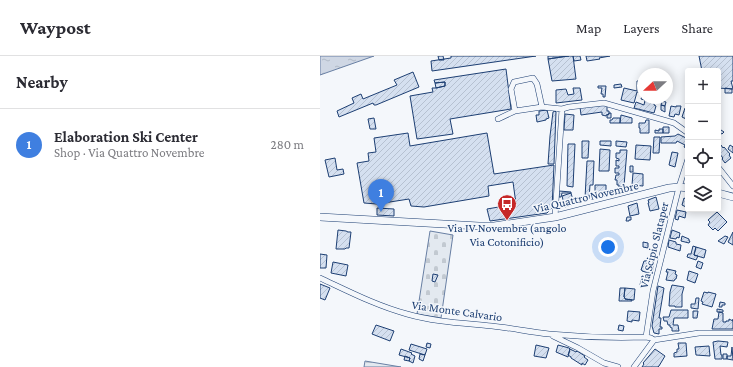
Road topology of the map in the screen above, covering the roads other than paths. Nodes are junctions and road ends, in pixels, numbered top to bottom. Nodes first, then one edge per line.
1 (542, 107) junction
2 (562, 109) junction
3 (515, 111) junction
4 (498, 119) dead end
5 (685, 131) edge
6 (685, 168) edge
7 (721, 171) edge
8 (733, 186) edge
9 (679, 187) junction
10 (685, 188) edge
11 (721, 194) edge
12 (733, 197) edge
13 (320, 217) edge
14 (555, 217) junction
15 (320, 278) edge
16 (733, 333) edge
17 (550, 334) junction
18 (646, 337) junction
19 (654, 340) junction
20 (603, 365) edge
21 (618, 367) edge
22 (634, 367) edge

1 - 2 street
1 - 3 street
1 - 3 street
2 - 5 street
2 - 14 street
3 - 4 street
6 - 9 street, Via Scipio Slataper
7 - 8 street
9 - 10 main road, Via Quattro Novembre
9 - 14 main road, Via Quattro Novembre
9 - 18 street, Via Scipio Slataper
11 - 12 main road
13 - 14 main road, Via Quattro Novembre
15 - 17 street, Via Monte Calvario
16 - 19 street
17 - 18 street, Via Monte Calvario
17 - 20 street, Via Monte Calvario
18 - 19 street
19 - 22 street
20 - 21 street, Via Monte Calvario

